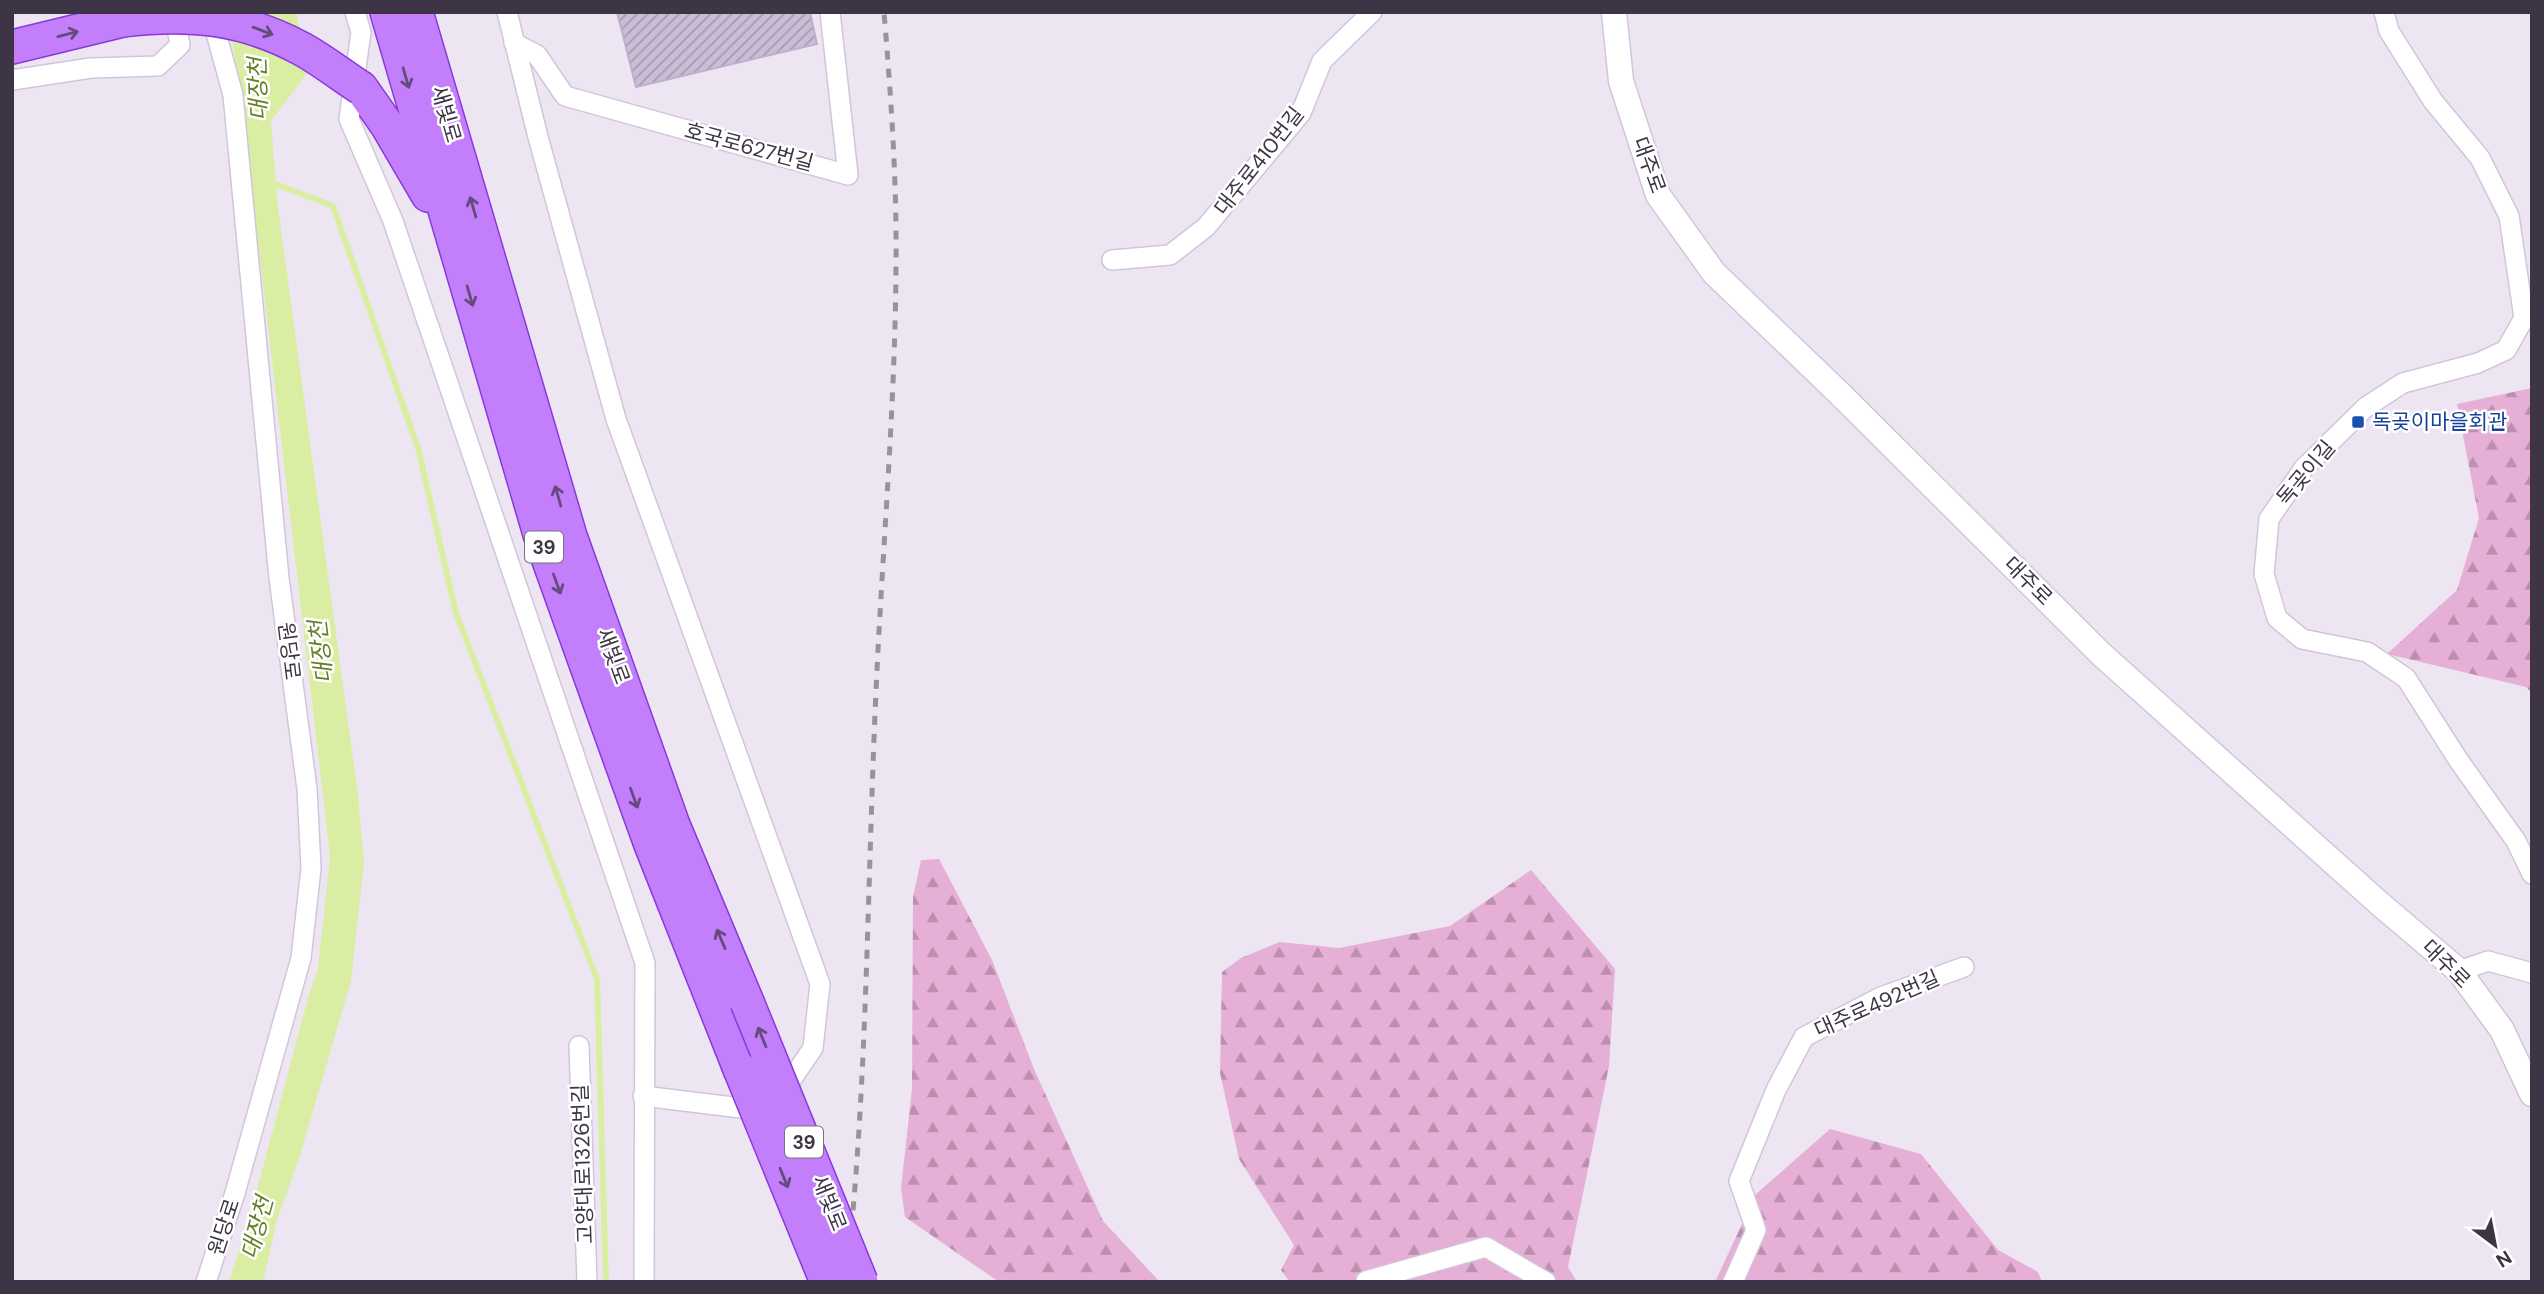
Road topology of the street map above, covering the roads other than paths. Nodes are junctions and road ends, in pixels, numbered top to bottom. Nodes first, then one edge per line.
1 (174, 12) edge
2 (208, 12) edge
3 (355, 12) edge
4 (387, 12) edge
5 (416, 12) edge
6 (507, 12) edge
7 (830, 12) edge
8 (1372, 12) edge
9 (1614, 12) edge
10 (2384, 12) edge
11 (514, 43) junction
12 (12, 47) edge
13 (12, 80) edge
14 (453, 238) junction
15 (1112, 260) dead end
16 (2532, 874) edge
17 (1964, 967) dead end
18 (2459, 971) junction
19 (2532, 973) edge
20 (579, 1046) dead end
21 (2532, 1094) edge
22 (643, 1096) junction
23 (1366, 1281) edge
24 (206, 1282) edge
25 (587, 1282) edge
26 (644, 1282) edge
27 (827, 1282) edge
28 (861, 1282) edge
29 (1546, 1282) edge
30 (1733, 1282) edge

1 - 13 street
2 - 24 street, 원당로
3 - 22 street
4 -> 14 highway, 새빛로 / 39
28 -> 5 highway, 새빛로 / 39, bridge
6 - 11 street
7 - 11 street, 호국로627번길
8 - 15 street, 대주로410번길
9 - 18 street, 대주로
10 - 16 street, 독곶이길
11 - 22 street
12 -> 14 highway, bridge
14 -> 27 highway, 새빛로 / 39, bridge
17 - 30 street, 대주로492번길
18 - 19 street
18 - 21 street, 대주로
20 - 25 street, 고양대로1326번길
22 - 26 street
23 - 29 street

